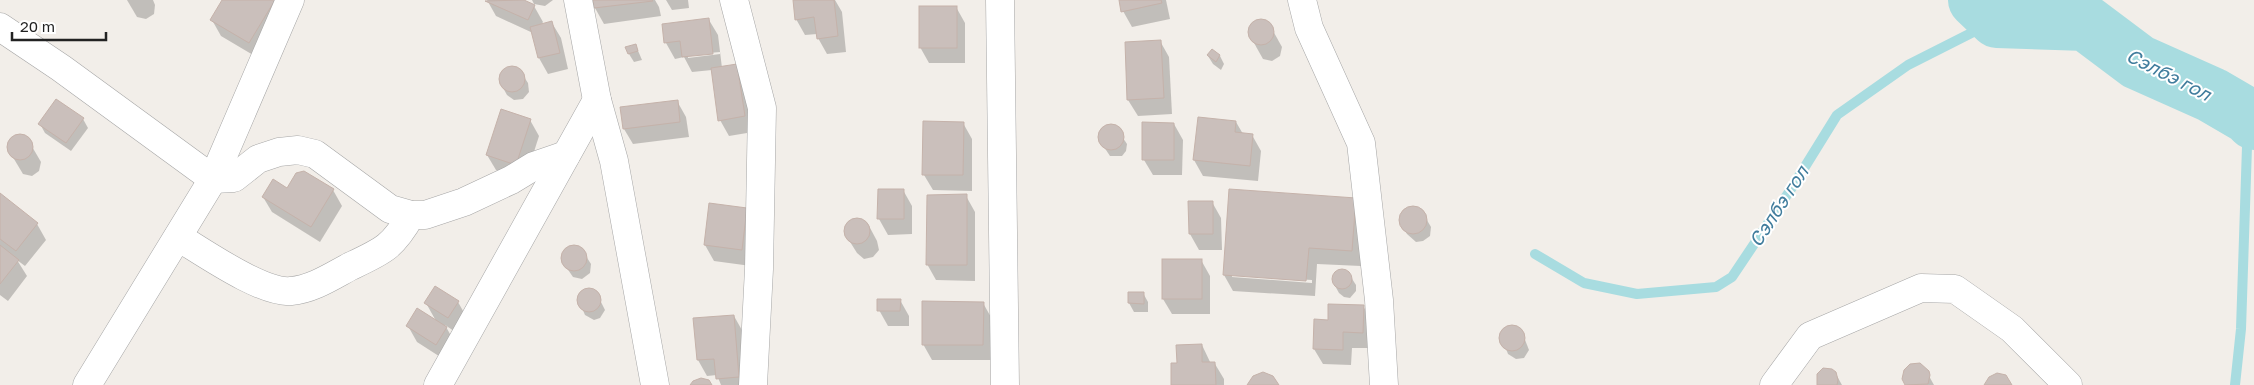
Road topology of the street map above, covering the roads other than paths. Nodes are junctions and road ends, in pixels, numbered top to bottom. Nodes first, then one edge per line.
1 (290, 0) edge
2 (578, 0) edge
3 (734, 0) edge
4 (1000, 0) edge
5 (1302, 0) edge
6 (0, 27) edge
7 (597, 100) junction
8 (566, 155) junction
9 (213, 179) junction
10 (410, 215) junction
11 (178, 237) junction
12 (87, 385) edge
13 (438, 385) edge
14 (655, 385) edge
15 (753, 385) edge
16 (1005, 385) edge
17 (1384, 385) edge
18 (1774, 385) edge
19 (2068, 385) edge

1 - 9 street
2 - 7 street
3 - 15 street
4 - 16 street
5 - 17 street
6 - 9 street
7 - 8 street
7 - 14 street
8 - 10 street
8 - 13 street
9 - 10 street
9 - 11 street
10 - 11 street
11 - 12 street
18 - 19 street

